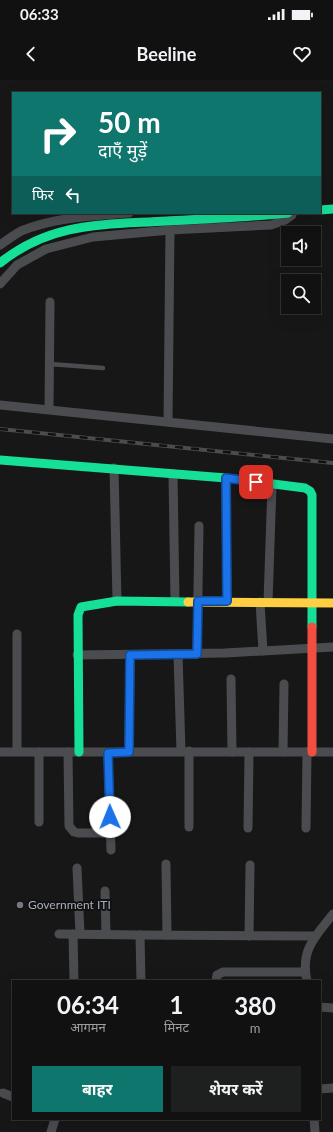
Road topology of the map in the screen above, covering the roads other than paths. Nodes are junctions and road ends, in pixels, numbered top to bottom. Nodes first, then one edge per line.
1 (333, 209) edge
2 (321, 210) edge
3 (118, 214) edge
4 (278, 214) edge
5 (293, 214) edge
6 (49, 218) edge
7 (170, 230) junction
8 (0, 245) edge
9 (0, 263) edge
10 (0, 284) edge
11 (50, 302) dead end
12 (50, 364) junction
13 (103, 368) dead end
14 (0, 405) edge
15 (49, 409) junction
16 (168, 421) junction
17 (333, 439) edge
18 (0, 460) edge
19 (114, 468) junction
20 (173, 474) junction
21 (226, 478) junction
22 (272, 485) junction
23 (199, 526) dead end
24 (117, 601) junction
25 (175, 601) junction
26 (198, 601) junction
27 (227, 601) junction
28 (264, 602) junction
29 (311, 603) junction
30 (333, 603) edge
31 (17, 634) dead end
32 (333, 646) edge
33 (312, 647) junction
34 (263, 651) junction
35 (197, 654) junction
36 (78, 655) junction
37 (130, 655) junction
38 (178, 655) junction
39 (231, 679) dead end
40 (284, 684) dead end
41 (185, 751) junction
42 (0, 752) edge
43 (17, 752) junction
44 (39, 752) junction
45 (68, 752) junction
46 (79, 752) junction
47 (129, 752) junction
48 (232, 752) junction
49 (249, 752) junction
50 (283, 752) junction
51 (309, 752) junction
52 (333, 752) edge
53 (108, 753) junction
54 (39, 822) dead end
55 (189, 827) dead end
56 (248, 828) dead end
57 (306, 828) dead end
58 (110, 833) junction
59 (110, 850) dead end
60 (166, 864) dead end
61 (250, 865) dead end
62 (77, 868) dead end
63 (105, 891) dead end
64 (333, 914) edge
65 (59, 934) dead end
66 (77, 934) junction
67 (106, 934) junction
68 (140, 935) junction
69 (168, 935) junction
70 (249, 936) junction
71 (316, 936) junction
72 (306, 977) edge
73 (74, 980) edge
74 (141, 980) edge
75 (216, 980) edge
76 (321, 1007) edge
77 (333, 1008) edge
78 (321, 1088) edge
79 (333, 1088) edge
80 (3, 1093) dead end
81 (12, 1097) edge
82 (55, 1120) edge
83 (314, 1120) edge
84 (51, 1132) edge
85 (315, 1132) edge

1 - 2 main road
3 - 6 street
4 - 9 main road
5 - 7 street
6 - 8 street
7 - 10 street
7 - 16 street
11 - 12 street
12 - 13 lane
12 - 15 street
14 - 15 street
15 - 16 street
16 - 17 street
18 - 19 main road
19 - 20 main road
19 - 24 street
20 - 21 main road
20 - 25 street
21 - 22 main road
21 - 27 street
22 - 28 street
22 - 29 main road
23 - 26 street
24 - 25 main road
24 - 36 main road
25 - 26 main road
26 - 27 main road
26 - 35 street
27 - 28 main road
28 - 29 main road
28 - 34 street
29 - 30 main road
29 - 33 main road
31 - 43 street
32 - 33 street
33 - 34 street
33 - 51 main road
34 - 35 street
35 - 38 street
36 - 37 street
36 - 46 main road
37 - 38 street
37 - 47 street
38 - 41 street
39 - 48 street
40 - 50 street
41 - 47 street
41 - 48 street
41 - 55 street
42 - 43 street
43 - 44 street
44 - 45 street
44 - 54 street
45 - 46 street
45 - 58 street
46 - 53 street
47 - 53 street
48 - 49 street
49 - 50 street
49 - 56 street
50 - 51 street
51 - 52 street
51 - 57 street
53 - 58 street
58 - 59 street
60 - 69 street
61 - 70 street
62 - 66 street
63 - 67 street
64 - 71 street
65 - 66 street
66 - 67 street
66 - 73 street
67 - 68 street
68 - 69 street
68 - 74 street
69 - 70 street
70 - 71 street
71 - 72 street
72 - 75 street
76 - 77 street
78 - 79 street
80 - 81 street
82 - 84 street
83 - 85 street

